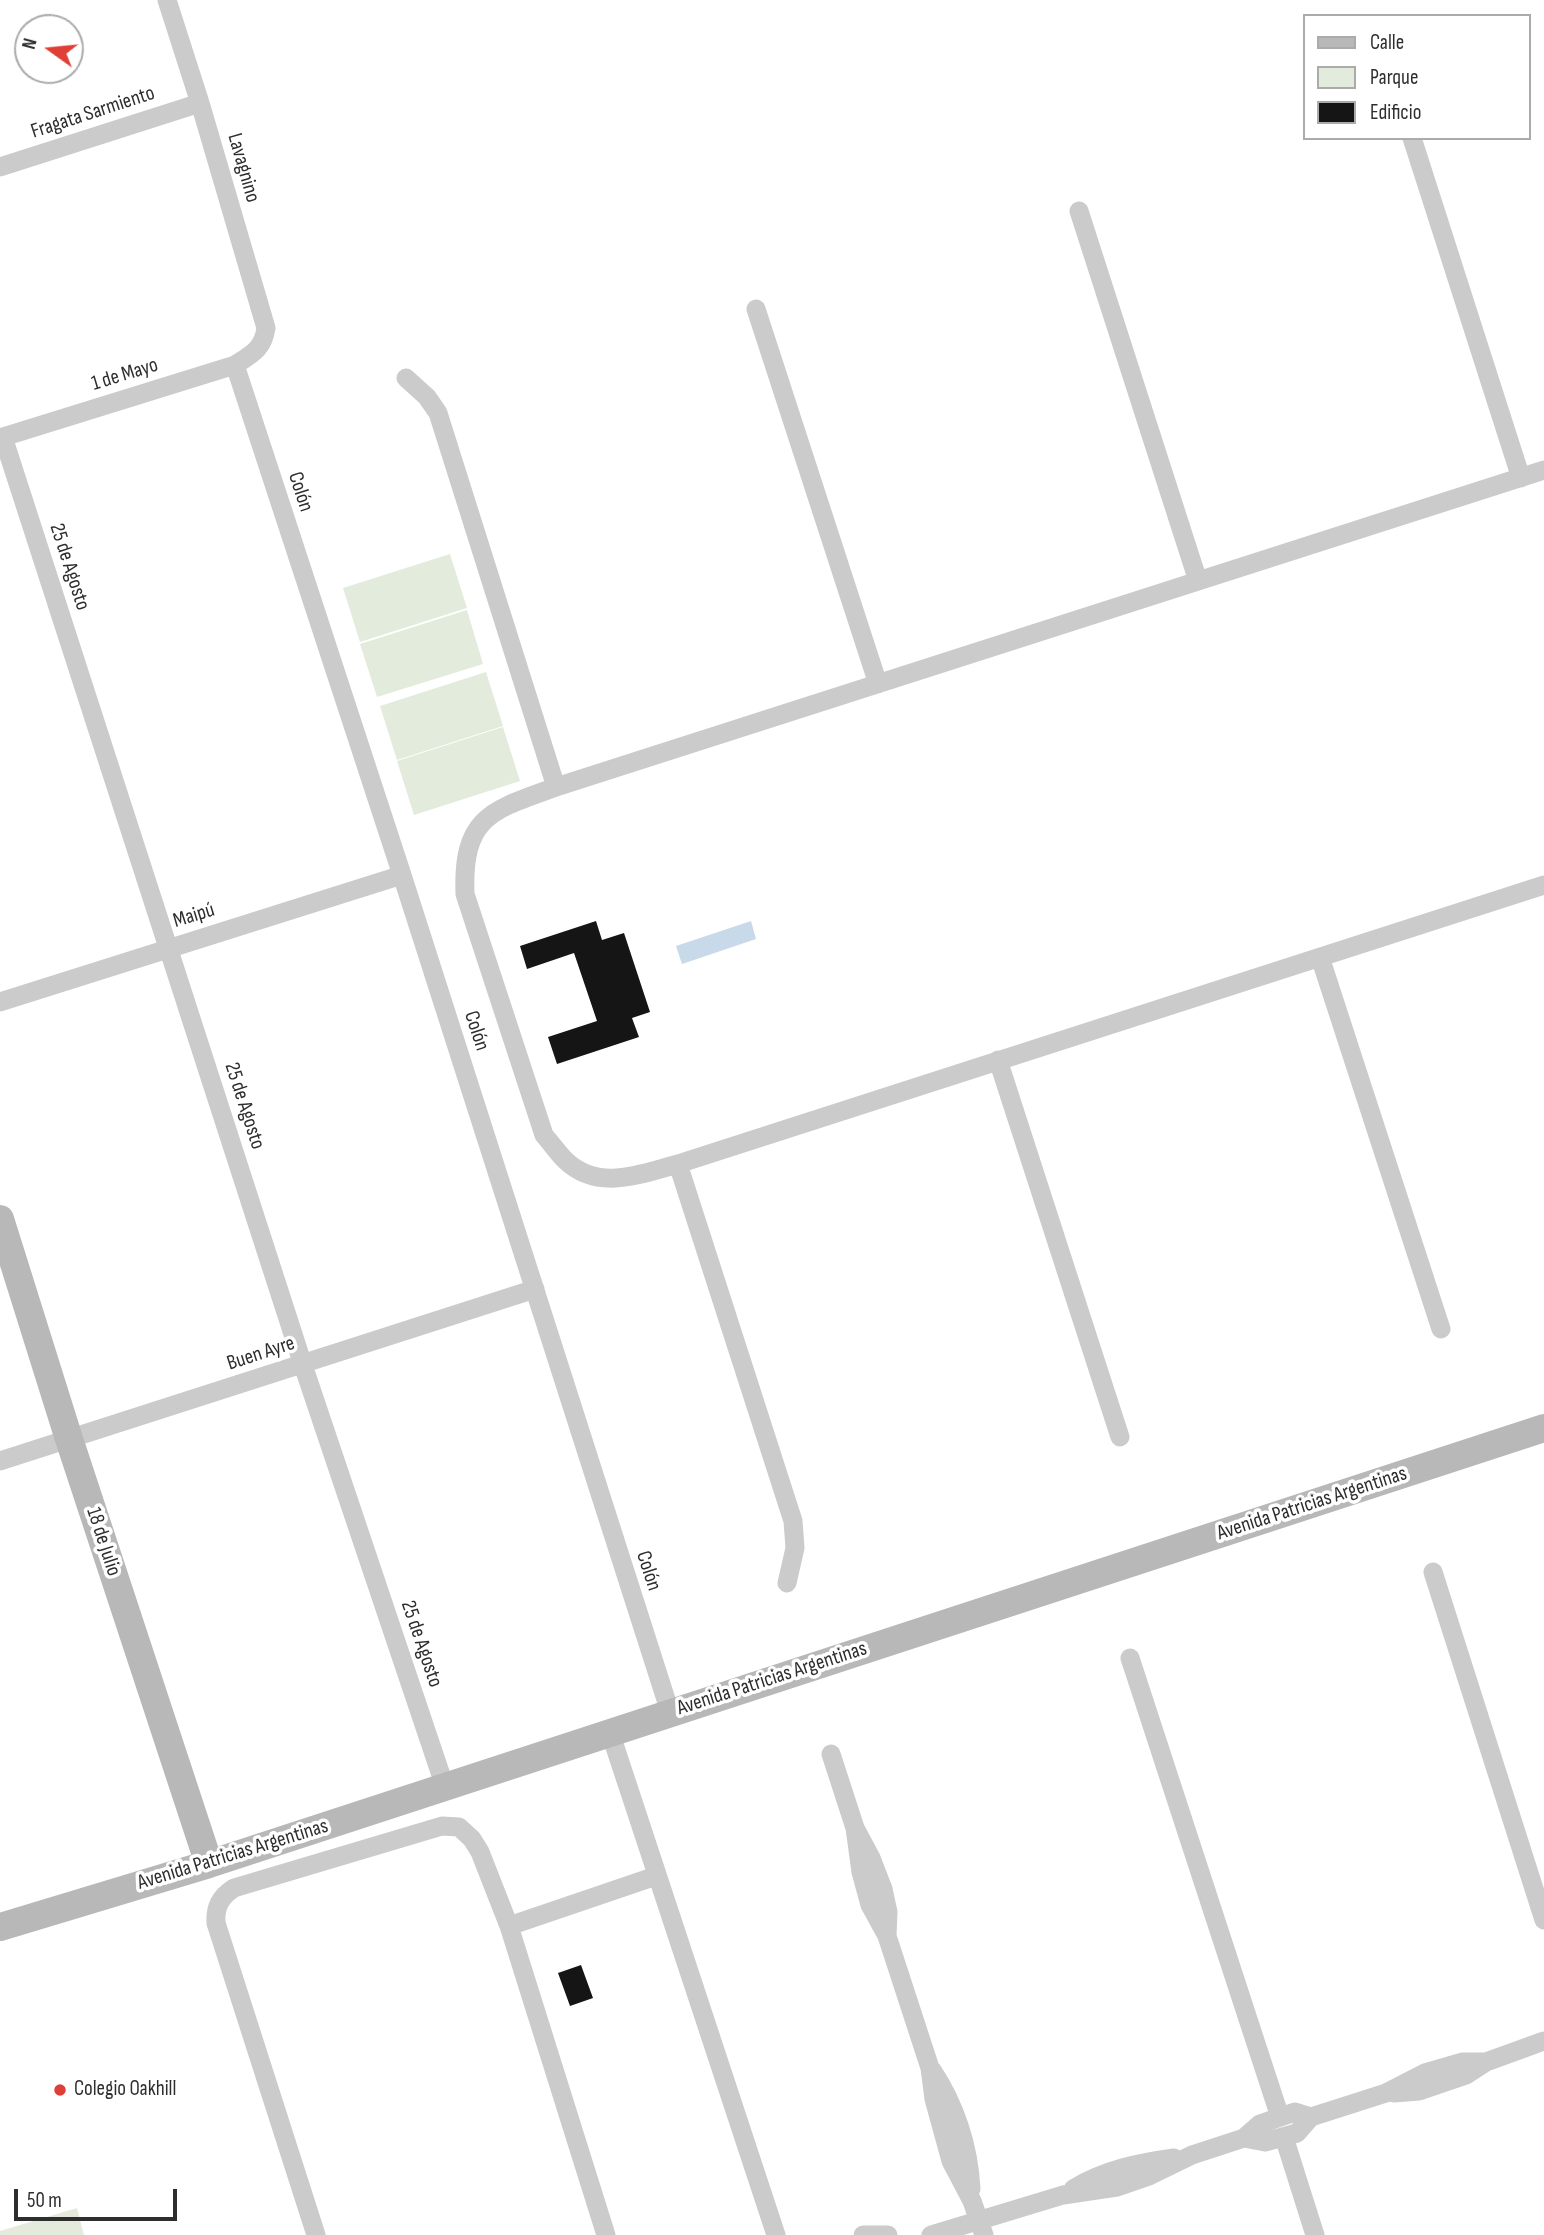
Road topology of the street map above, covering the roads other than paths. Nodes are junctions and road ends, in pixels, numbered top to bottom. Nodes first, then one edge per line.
1 (167, 0) edge
2 (201, 103) junction
3 (1413, 140) edge
4 (0, 167) edge
5 (1079, 211) dead end
6 (756, 309) dead end
7 (260, 349) joint
8 (235, 365) junction
9 (406, 379) dead end
10 (1, 438) edge
11 (1544, 470) edge
12 (1521, 478) junction
13 (1198, 581) junction
14 (878, 684) junction
15 (556, 787) junction
16 (402, 875) junction
17 (1544, 885) edge
18 (169, 947) junction
19 (1320, 957) junction
20 (0, 1003) edge
21 (998, 1060) junction
22 (678, 1164) junction
23 (0, 1219) edge
24 (535, 1289) junction
25 (1441, 1329) dead end
26 (303, 1365) junction
27 (1544, 1428) edge
28 (1120, 1437) dead end
29 (69, 1439) junction
30 (0, 1461) edge
31 (1433, 1572) dead end
32 (787, 1583) dead end
33 (1130, 1658) dead end
34 (670, 1712) junction
35 (610, 1732) junction
36 (831, 1754) dead end
37 (445, 1787) junction
38 (209, 1864) junction
39 (656, 1876) junction
40 (1544, 1920) edge
41 (509, 1926) junction
42 (0, 1927) edge
43 (1544, 2042) edge
44 (1282, 2127) junction
45 (982, 2228) edge
46 (316, 2235) edge
47 (606, 2235) edge
48 (776, 2235) edge
49 (863, 2235) edge
50 (888, 2235) edge
51 (931, 2235) edge
52 (1315, 2235) edge

1 - 2 street, Lavagnino
2 - 4 street, Fragata Sarmiento
2 - 7 street, Lavagnino
3 - 12 street
5 - 13 street
6 - 14 street
7 - 8 street, 1 de Mayo
8 - 10 street, 1 de Mayo
8 - 16 street, Colón
9 - 15 street
10 - 18 street, 25 de Agosto
11 - 12 street
12 - 13 street
13 - 14 street
14 - 15 street
15 - 22 street
16 - 18 street, Maipú
16 - 24 street, Colón
17 - 19 street
18 - 20 street, Maipú
18 - 26 street, 25 de Agosto
19 - 21 street
19 - 25 street
21 - 22 street
21 - 28 street
22 - 32 street
23 - 29 street, 18 de Julio
24 - 26 street, Buen Ayre
24 - 34 street, Colón
26 - 29 street, Buen Ayre
26 - 37 street, 25 de Agosto
27 - 34 street, Avenida Patricias Argentinas
29 - 30 street, Buen Ayre
29 - 38 street, 18 de Julio
31 - 40 street
33 - 44 street
34 - 35 street, Avenida Patricias Argentinas
35 - 37 street, Avenida Patricias Argentinas
35 - 39 street
36 - 45 street
37 - 38 street, Avenida Patricias Argentinas
38 - 42 street, Avenida Patricias Argentinas
39 - 41 street
39 - 48 street
41 - 46 street
41 - 47 street
43 - 44 street
44 - 45 street
44 - 52 street
45 - 51 street
49 - 50 street

